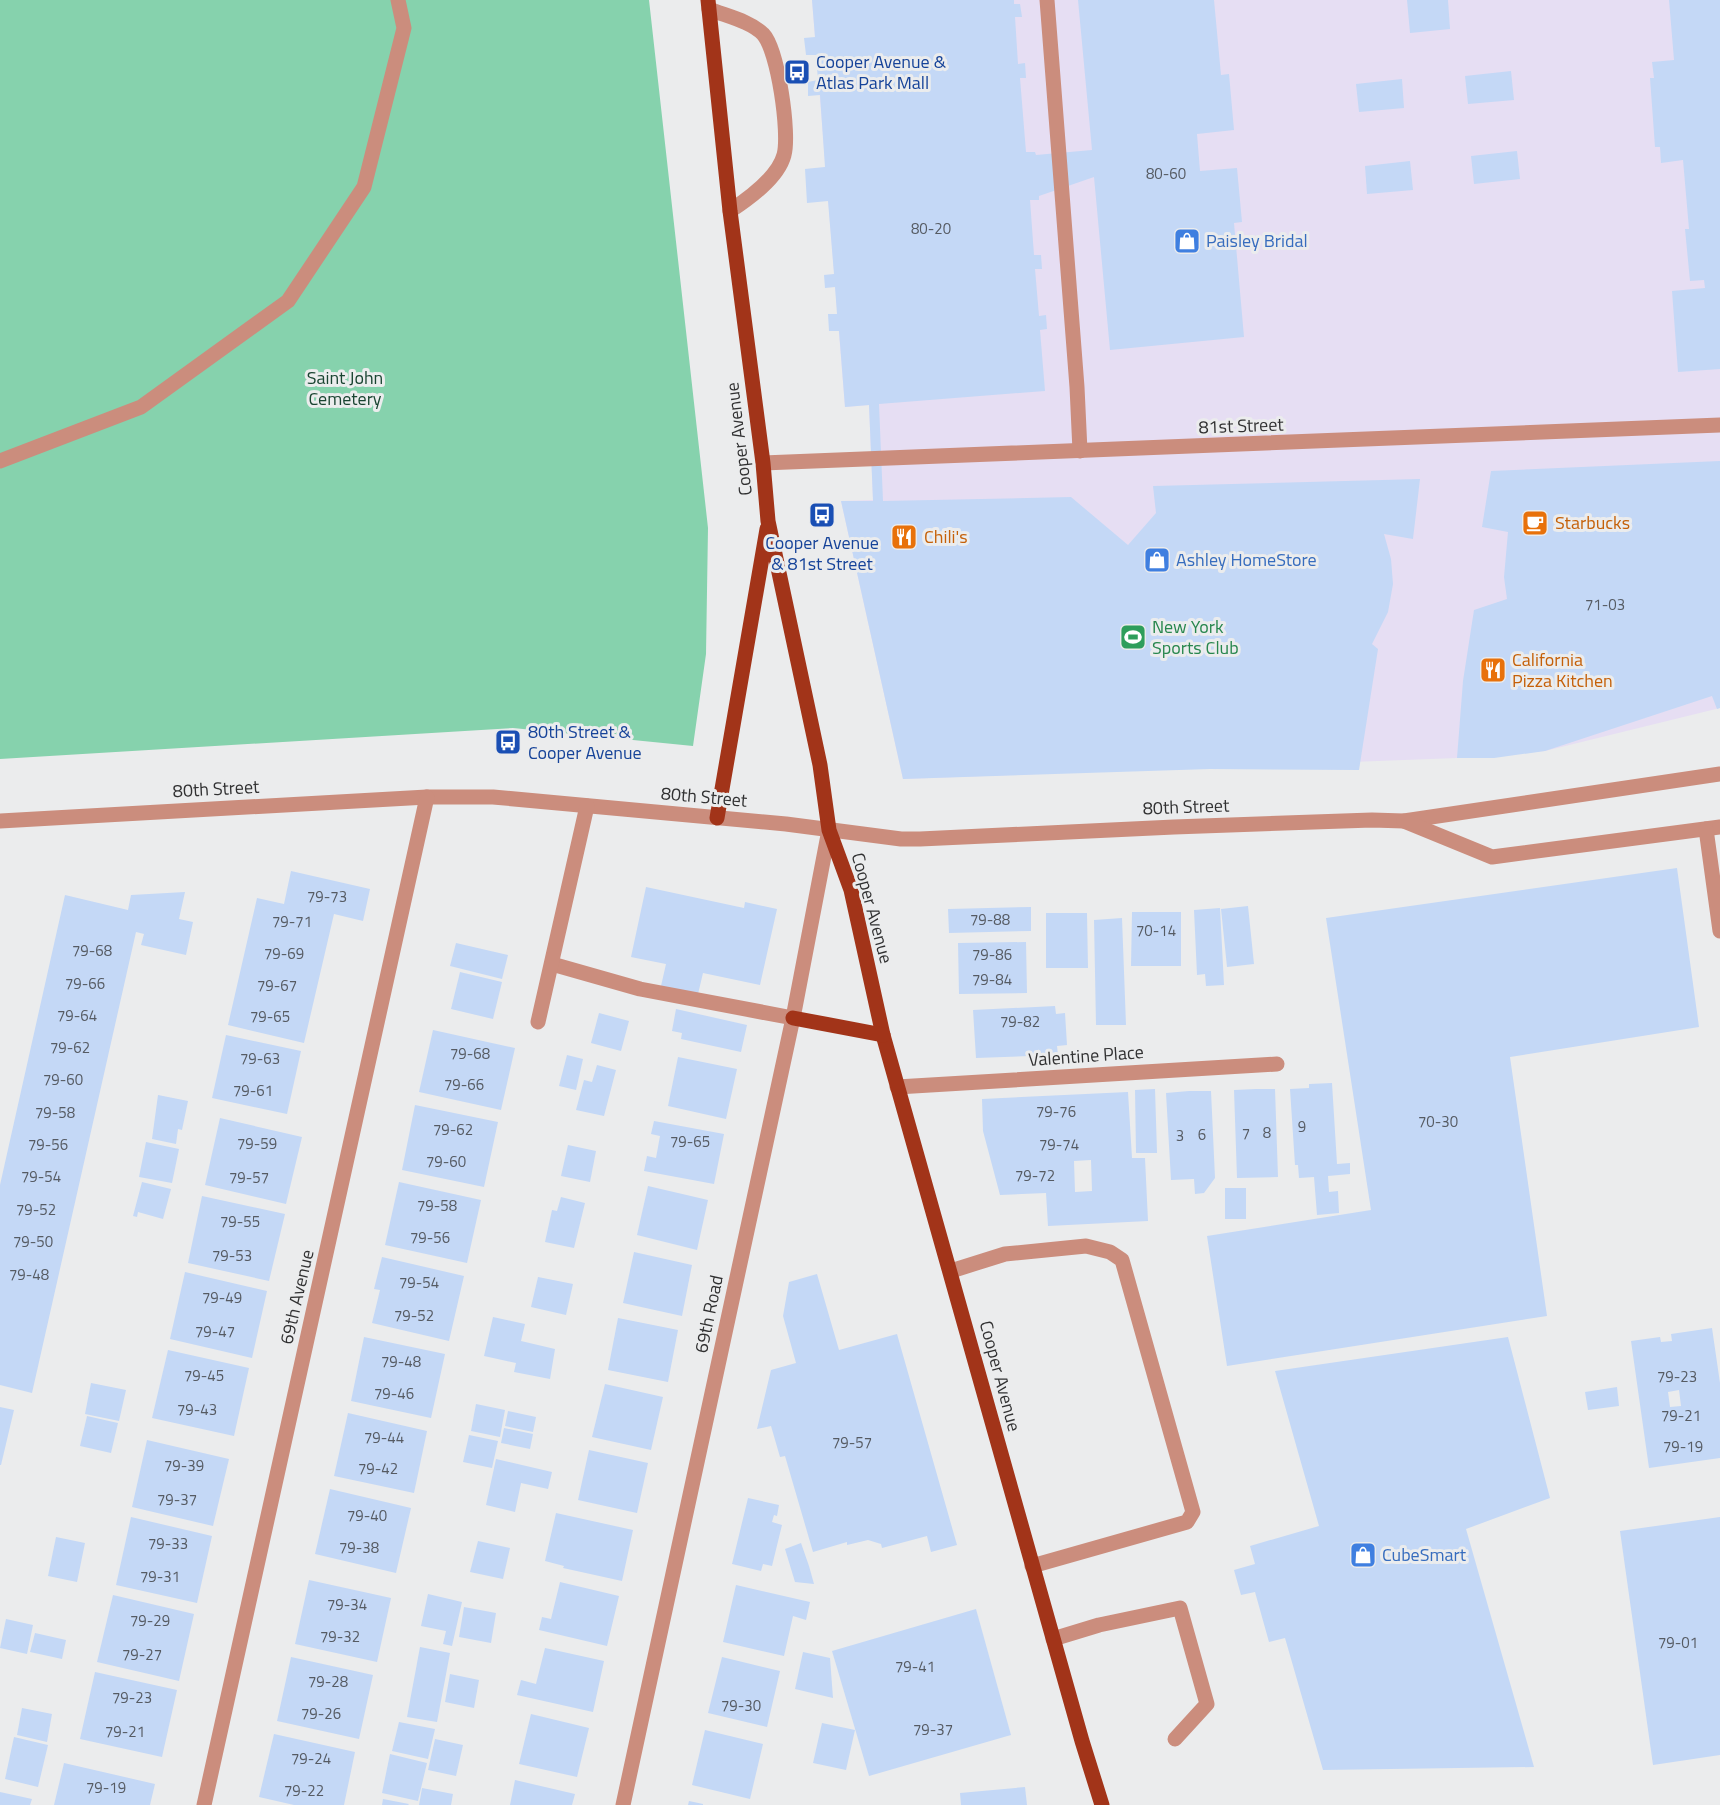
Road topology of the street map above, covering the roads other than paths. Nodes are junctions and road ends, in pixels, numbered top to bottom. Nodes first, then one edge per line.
1 (398, 0) edge
2 (1047, 0) edge
3 (708, 5) edge
4 (730, 211) junction
5 (1720, 425) edge
6 (1080, 451) junction
7 (0, 461) edge
8 (763, 463) junction
9 (768, 521) junction
10 (1720, 774) edge
11 (427, 797) junction
12 (587, 806) junction
13 (717, 818) junction
14 (0, 821) edge
15 (1404, 821) junction
16 (1713, 828) edge
17 (829, 830) junction
18 (1720, 931) edge
19 (552, 964) junction
20 (793, 1018) junction
21 (538, 1022) dead end
22 (883, 1035) junction
23 (1277, 1064) dead end
24 (897, 1087) junction
25 (951, 1271) junction
26 (1032, 1566) junction
27 (1053, 1639) junction
28 (1175, 1739) dead end
29 (204, 1805) edge
30 (623, 1805) edge
31 (1102, 1805) edge

1 - 7 street
2 - 6 street
3 - 4 main road, Cooper Avenue
3 - 4 street
4 - 8 main road, Cooper Avenue
5 - 6 street, 81st Street
6 - 8 street, 81st Street
8 - 9 main road, Cooper Avenue
9 - 13 main road
9 - 17 main road, Cooper Avenue
10 - 15 street, 80th Street
11 - 12 street, 80th Street
11 - 14 street, 80th Street
11 - 29 street, 69th Avenue
12 - 13 street, 80th Street
12 - 19 street
13 - 17 street, 80th Street
15 - 16 street, 80th Street
15 - 17 street, 80th Street
16 - 18 street
17 - 20 street, 69th Road
17 - 22 main road, Cooper Avenue
19 - 20 street
19 - 21 street
20 - 22 main road
20 - 30 street, 69th Road
22 - 24 main road, Cooper Avenue
23 - 24 street, Valentine Place
24 - 25 main road, Cooper Avenue
25 - 26 main road, Cooper Avenue
25 - 26 street
26 - 27 main road, Cooper Avenue
27 - 28 street
27 - 31 main road, Cooper Avenue

